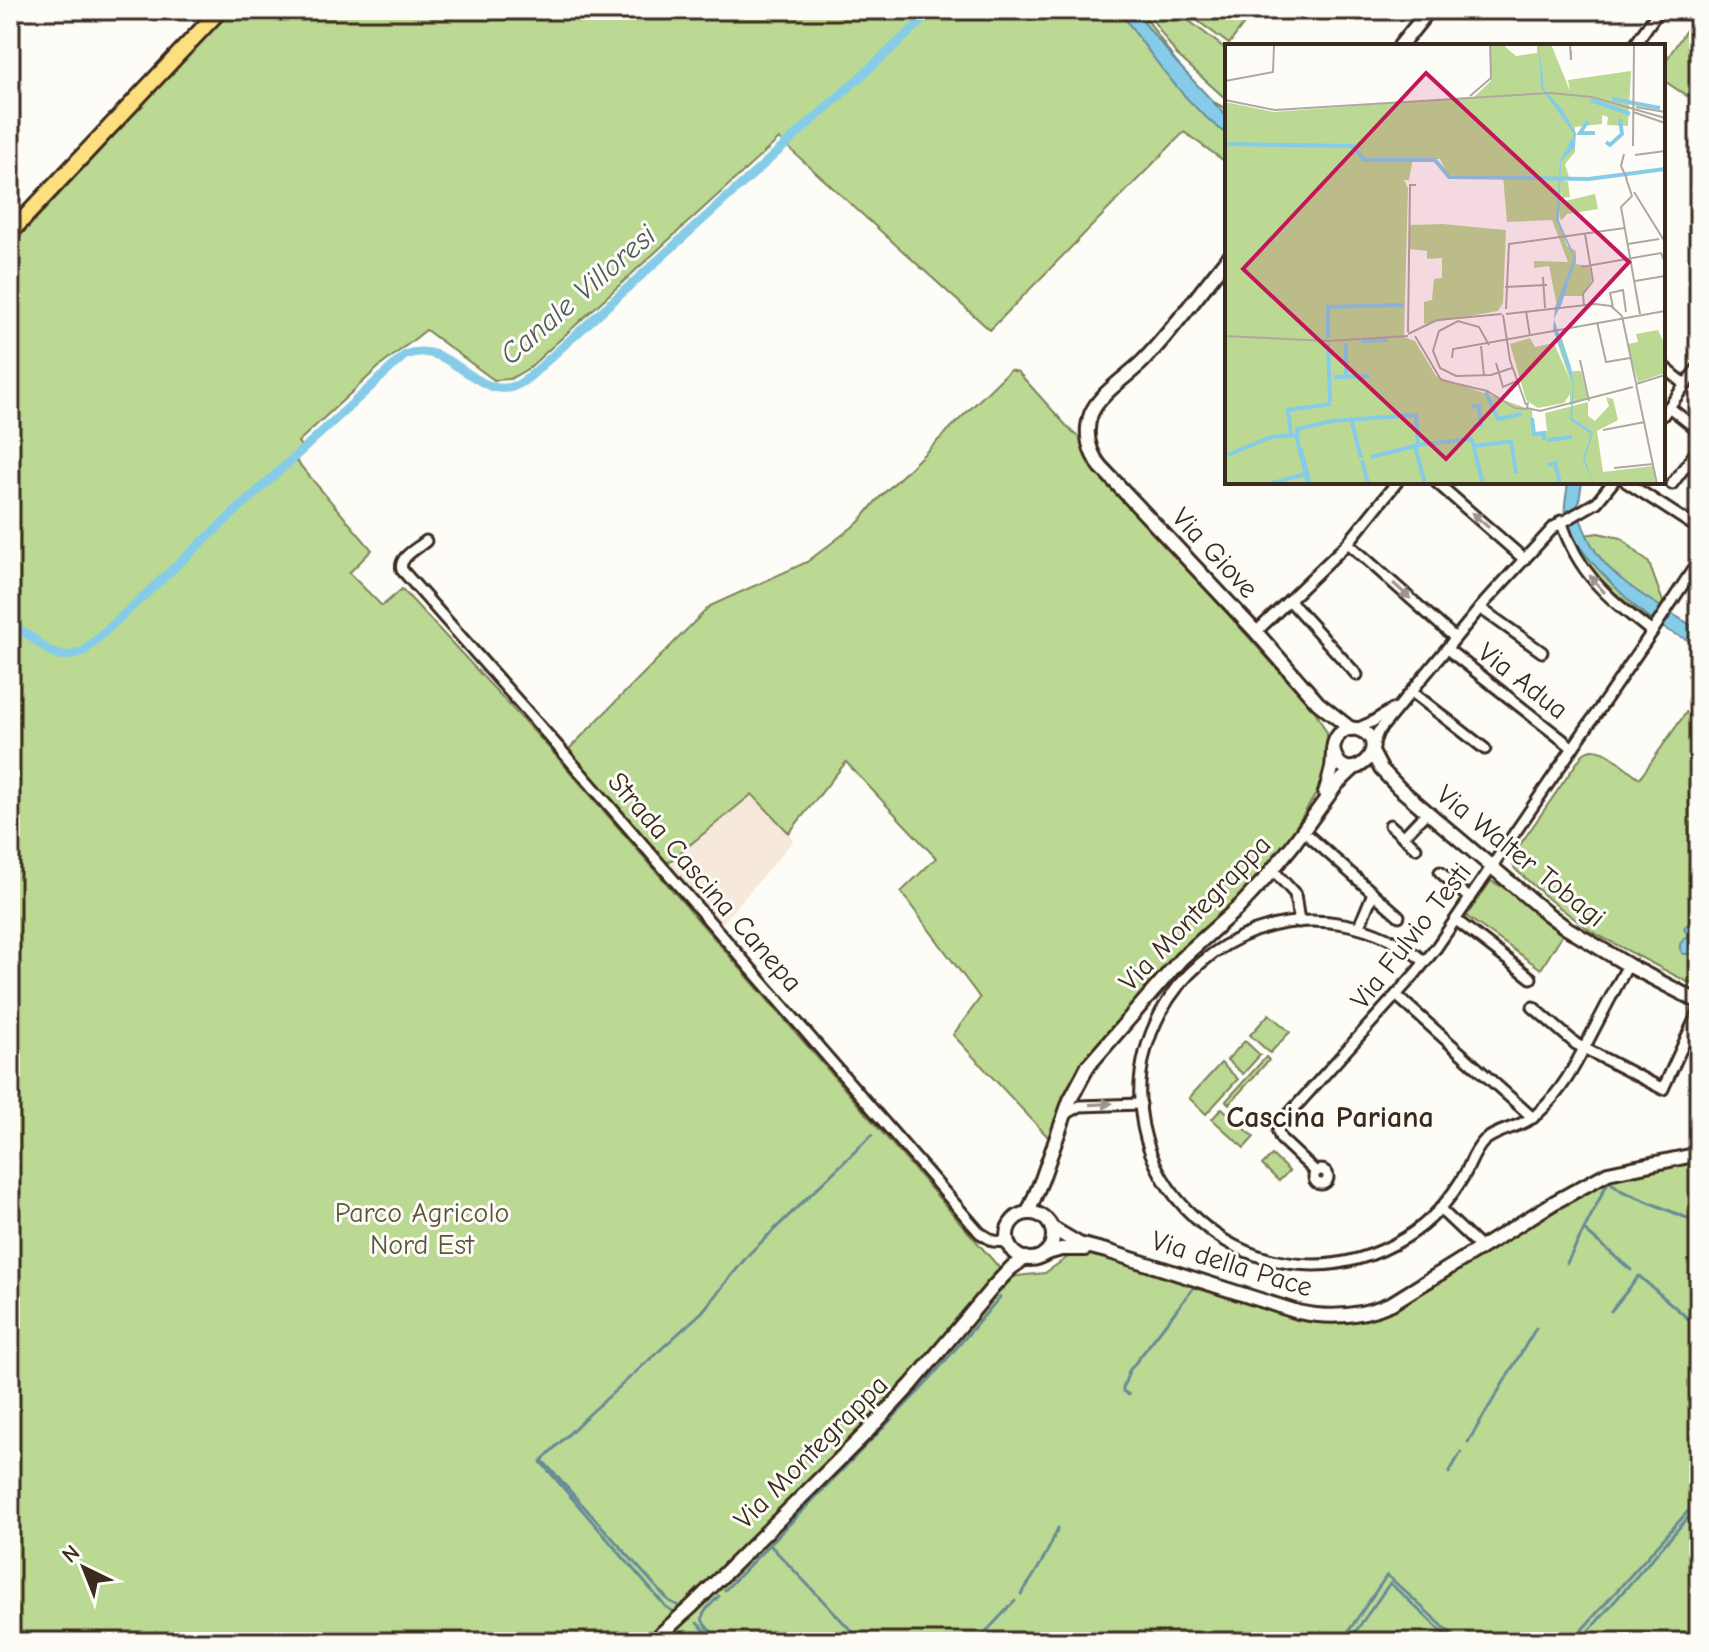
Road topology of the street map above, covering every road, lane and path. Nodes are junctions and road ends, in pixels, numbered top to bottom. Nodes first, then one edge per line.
1 (220, 10) edge
2 (1429, 10) edge
3 (1659, 10) edge
4 (1402, 44) edge
5 (1635, 44) edge
6 (10, 233) edge
7 (1225, 261) edge
8 (1699, 366) edge
9 (1665, 368) edge
10 (1686, 385) junction
11 (1666, 411) edge
12 (1699, 431) edge
13 (1699, 448) edge
14 (1395, 484) edge
15 (1438, 484) edge
16 (1611, 484) edge
17 (1629, 484) edge
18 (1672, 484) dead end
19 (1561, 521) junction
20 (1699, 529) edge
21 (426, 541) dead end
22 (1348, 543) junction
23 (1524, 559) junction
24 (1699, 560) edge
25 (1289, 600) junction
26 (1480, 608) junction
27 (1654, 630) junction
28 (1256, 632) junction
29 (1455, 638) junction
30 (1447, 649) junction
31 (1542, 652) dead end
32 (1357, 675) dead end
33 (1409, 696) junction
34 (1318, 703) junction
35 (1354, 729) junction
36 (1334, 746) junction
37 (1573, 748) junction
38 (1485, 749) dead end
39 (1372, 750) junction
40 (1357, 767) junction
41 (1399, 788) junction
42 (1320, 807) junction
43 (1427, 812) junction
44 (1390, 825) dead end
45 (1310, 837) dead end
46 (1403, 837) junction
47 (1416, 848) dead end
48 (1492, 867) junction
49 (1273, 870) junction
50 (1440, 872) dead end
51 (1373, 893) junction
52 (1470, 899) junction
53 (1399, 916) dead end
54 (1456, 920) junction
55 (1299, 922) junction
56 (1359, 927) junction
57 (1425, 962) junction
58 (1628, 965) junction
59 (1531, 978) dead end
60 (1396, 995) junction
61 (1699, 1002) edge
62 (1533, 1007) dead end
63 (1699, 1010) edge
64 (1584, 1048) junction
65 (1141, 1104) junction
66 (1064, 1115) junction
67 (1533, 1118) junction
68 (1699, 1154) edge
69 (1316, 1172) dead end
70 (1042, 1179) junction
71 (1440, 1209) junction
72 (1028, 1213) junction
73 (1049, 1224) junction
74 (1009, 1245) junction
75 (1481, 1248) junction
76 (1096, 1249) junction
77 (1043, 1255) junction
78 (1025, 1258) junction
79 (994, 1286) junction
80 (652, 1642) edge

1 - 6 main road
2 - 4 street
3 - 5 street
7 - 28 street, Via Giove
8 - 10 street
9 - 10 street
10 - 11 street
11 - 12 street
13 - 18 street
14 - 22 street
23 -> 15 street
16 - 19 street
17 - 20 street
19 - 23 street
27 -> 19 street
21 - 74 street, Strada Cascina Canepa
22 - 25 street
22 -> 29 street
23 - 26 street
24 - 27 street, Via Fulvio Testi
25 - 28 street
25 - 32 street
26 - 29 street
26 - 31 street
27 - 37 street, Via Fulvio Testi
28 - 34 street, Via Giove
29 - 30 street
30 - 33 street
30 - 37 street, Via Adua
33 - 35 street
33 - 38 street
33 - 39 street
34 - 35 street, Via Giove
34 - 36 street, Via Giove
35 - 36 street
35 - 39 street
36 - 40 street
36 - 42 street, Via Montegrappa
37 - 48 street, Via Fulvio Testi
39 - 40 street
39 - 41 street, Via Walter Tobagi
40 - 41 street, Via Walter Tobagi
40 - 42 street, Via Montegrappa
41 - 43 street, Via Walter Tobagi
42 - 49 street, Via Montegrappa
43 - 46 street
43 - 48 street, Via Walter Tobagi
44 - 46 street
45 - 51 street
46 - 47 street
48 - 52 street, Via Fulvio Testi
48 - 58 street, Via Walter Tobagi
49 - 55 street
49 - 66 street, Via Montegrappa
50 - 52 street
51 - 53 street
51 - 56 street
52 - 54 street, Via Fulvio Testi
54 - 57 street, Via Fulvio Testi
54 - 59 street
55 - 56 street
55 - 65 street
56 - 57 street
57 - 60 street, Via Fulvio Testi
58 - 61 street, Via Walter Tobagi
58 - 64 street
60 - 67 street
60 - 69 street, Via Fulvio Testi
62 - 64 street
63 - 64 street
64 - 67 street
66 -> 65 street
65 - 71 street
66 - 70 street, Via Montegrappa
67 - 71 street
68 - 75 street, Via della Pace
70 - 72 street, Via Montegrappa
70 - 73 street, Via Montegrappa
71 - 75 street
72 - 73 street
72 - 74 street
73 - 76 street, Via della Pace
73 - 77 street
74 - 78 street
74 - 79 street, Via Montegrappa
75 - 76 street, Via della Pace
76 - 77 street, Via della Pace
77 - 78 street
78 - 79 street, Via Montegrappa
79 - 80 street, Via Montegrappa

